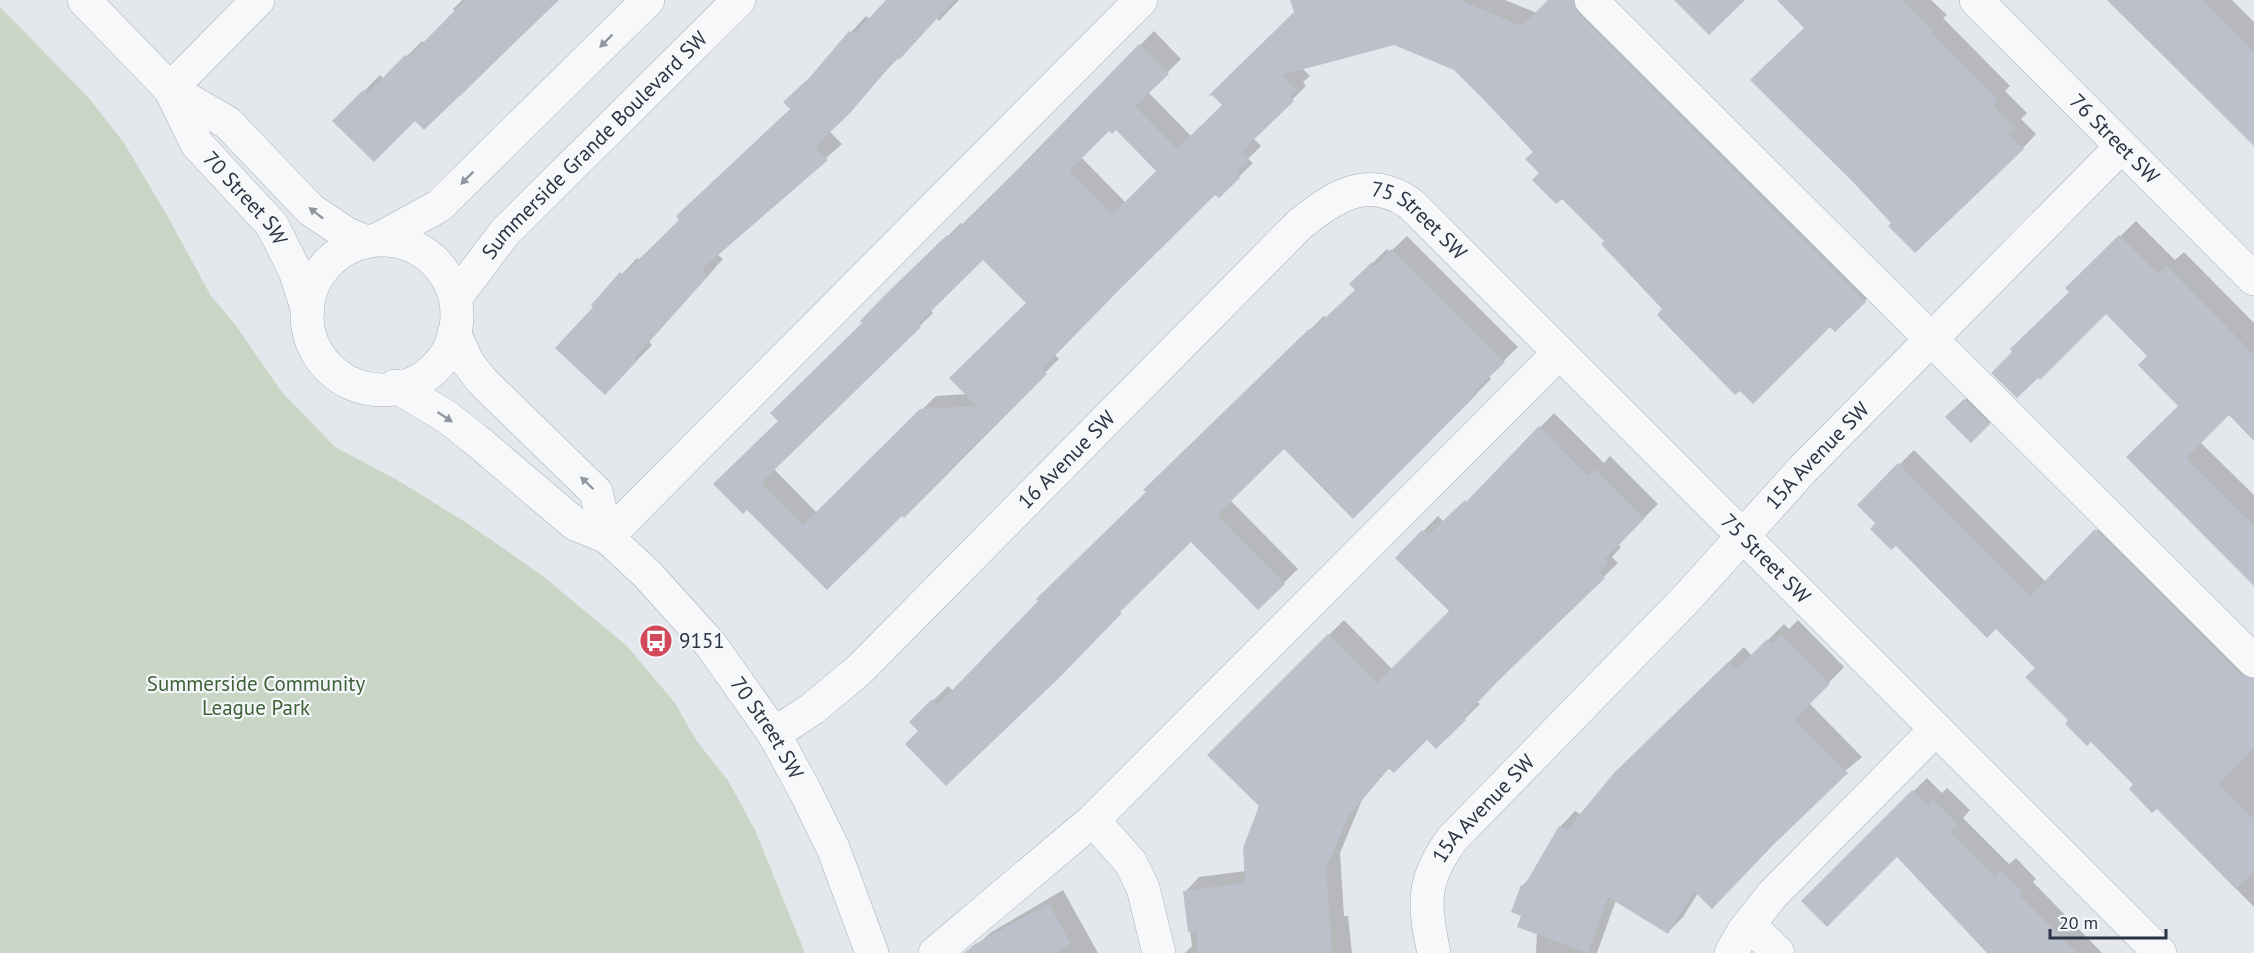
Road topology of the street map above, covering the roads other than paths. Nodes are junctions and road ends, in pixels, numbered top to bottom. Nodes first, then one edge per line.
1 (84, 0) edge
2 (258, 0) edge
3 (648, 0) edge
4 (739, 0) edge
5 (1141, 0) edge
6 (1591, 0) edge
7 (1976, 0) edge
8 (170, 89) junction
9 (2121, 147) junction
10 (1360, 190) joint
11 (373, 241) junction
12 (2254, 279) edge
13 (456, 297) junction
14 (309, 312) junction
15 (454, 333) junction
16 (1931, 338) junction
17 (1559, 353) junction
18 (395, 386) junction
19 (1742, 536) junction
20 (607, 537) junction
21 (2254, 661) edge
22 (1936, 729) junction
23 (774, 734) junction
24 (1093, 820) junction
25 (1749, 924) junction
26 (872, 953) edge
27 (935, 953) edge
28 (1159, 953) edge
29 (1434, 953) edge
30 (1731, 953) edge
31 (1778, 953) edge
32 (2160, 953) edge

1 - 8 street, 70 Street SW
2 - 8 street
3 -> 11 street
4 - 13 street, Summerside Grande Boulevard SW
5 - 20 street
6 - 16 street
7 - 9 street, 76 Street SW
11 -> 8 street, 70 Street SW
8 - 14 street, 70 Street SW
9 - 12 street, 76 Street SW
9 - 16 street, 15A Avenue SW
10 - 17 street, 75 Street SW
10 - 23 street, 16 Avenue SW
11 - 13 street
11 - 14 street
13 - 15 street
14 - 18 street
15 - 18 street
20 -> 15 street
16 - 19 street, 15A Avenue SW
16 - 21 street
17 - 19 street, 75 Street SW
17 - 24 street
18 -> 20 street, 70 Street SW
19 - 22 street, 75 Street SW
19 - 29 street, 15A Avenue SW
20 - 23 street, 70 Street SW
22 - 25 street
22 - 32 street, 75 Street SW
23 - 26 street, 70 Street SW
24 - 27 street
24 - 28 street
25 - 30 street
25 - 31 street

